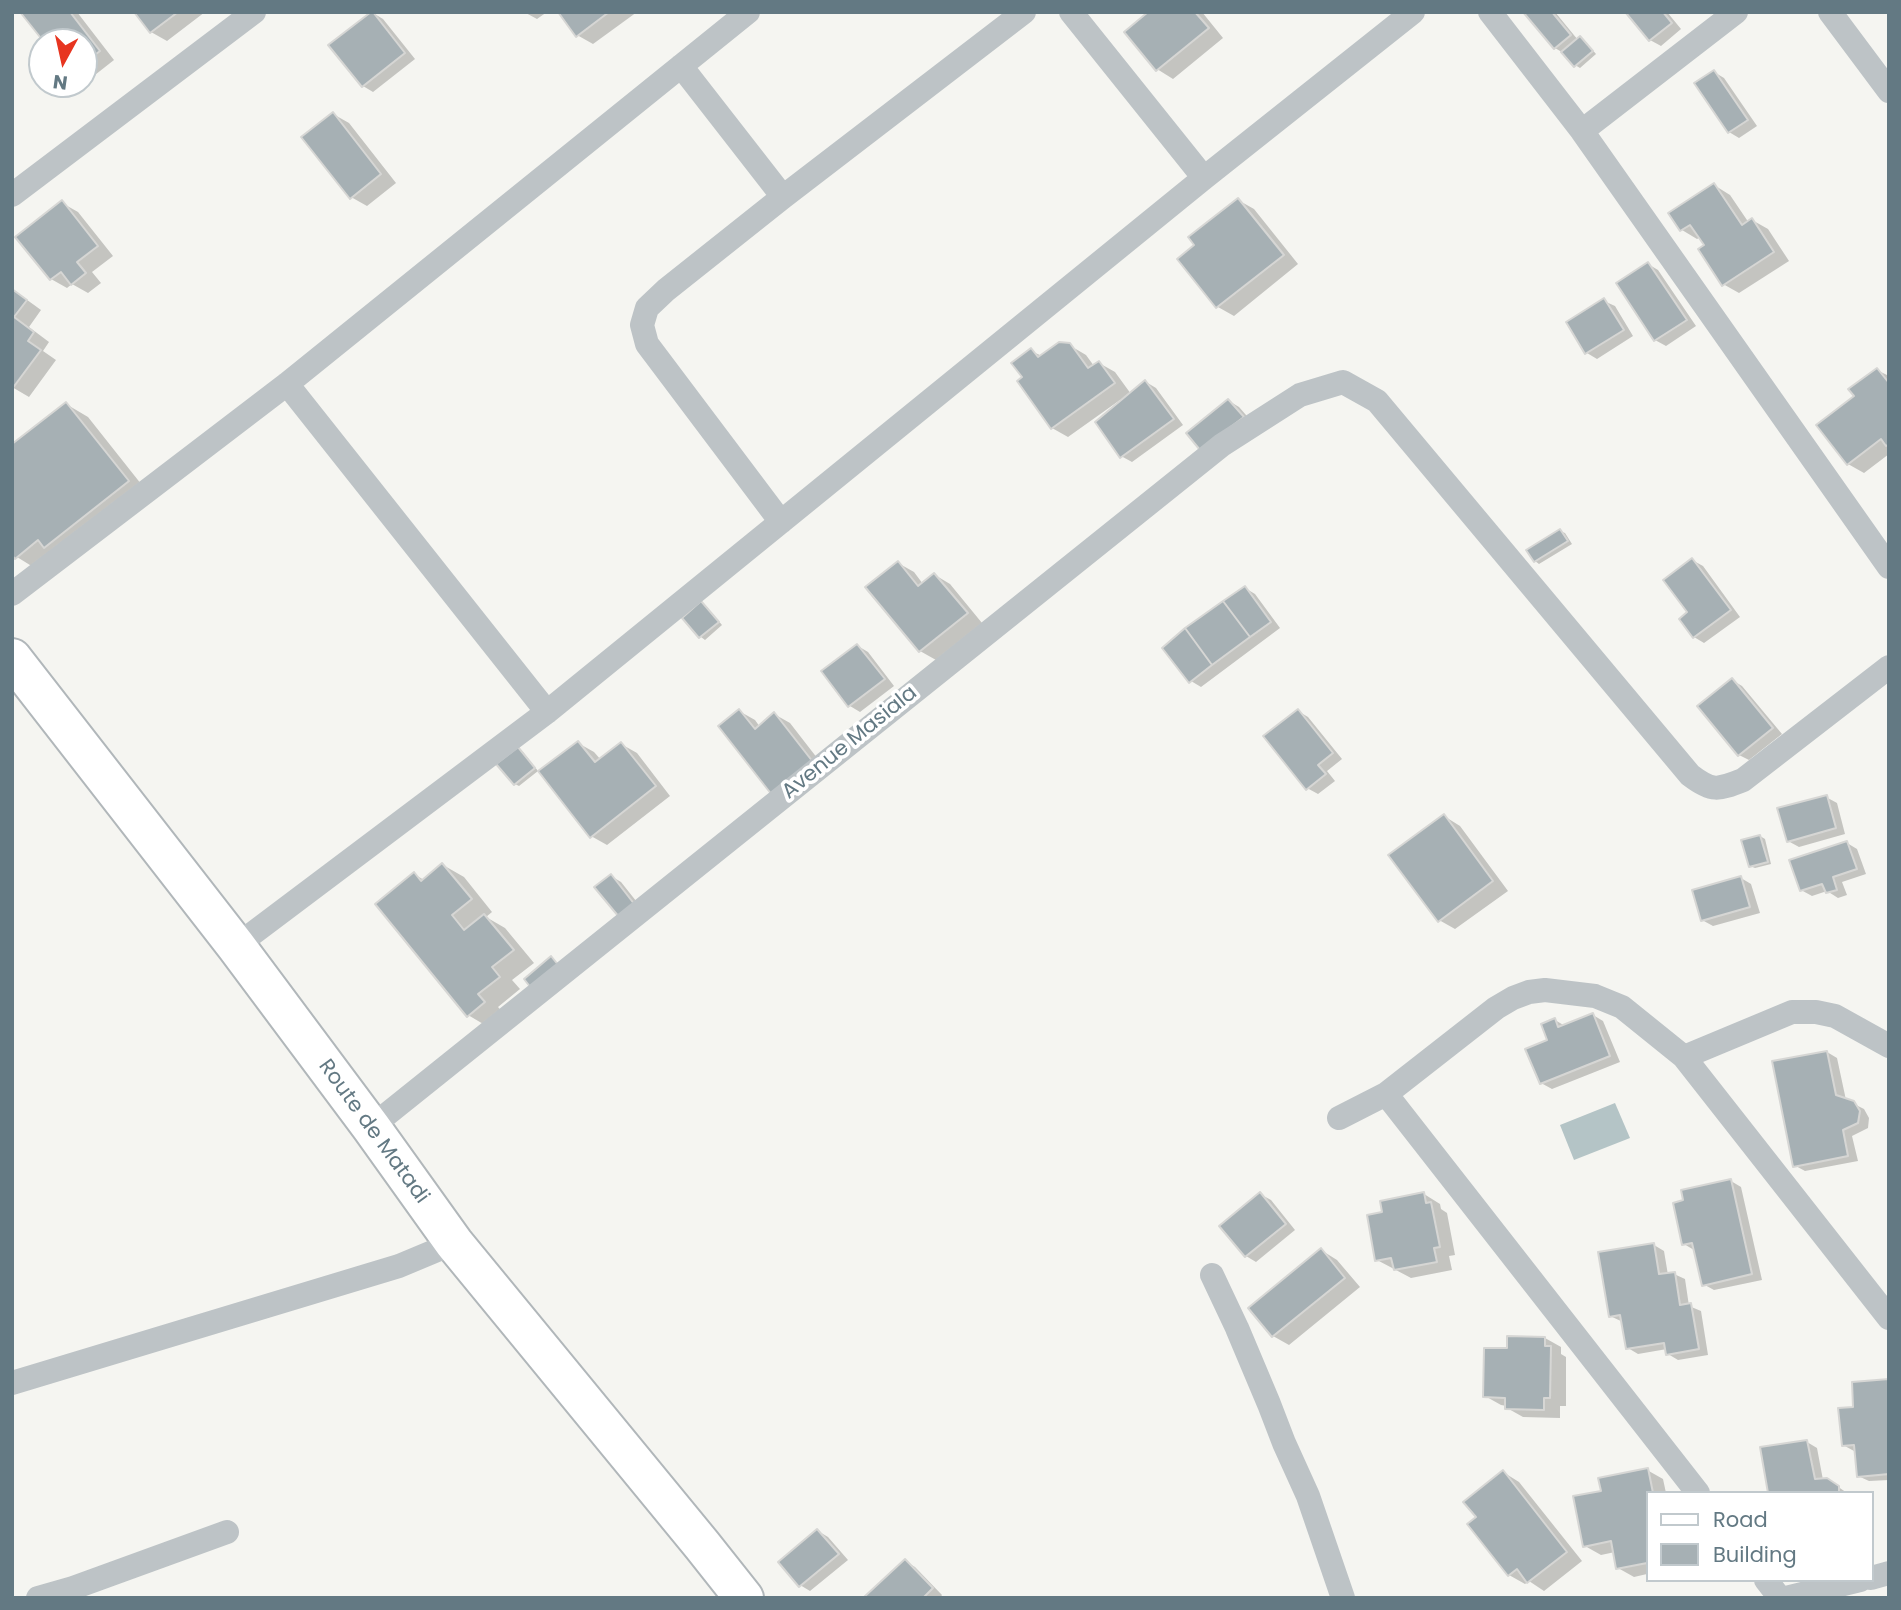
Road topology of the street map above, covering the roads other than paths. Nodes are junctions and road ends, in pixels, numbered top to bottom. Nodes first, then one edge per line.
1 (254, 12) edge
2 (748, 12) edge
3 (1024, 12) edge
4 (1071, 12) edge
5 (1413, 12) edge
6 (1490, 12) edge
7 (1736, 12) edge
8 (1830, 12) edge
9 (681, 66) junction
10 (1889, 91) edge
11 (1582, 131) junction
12 (1204, 178) junction
13 (12, 195) edge
14 (783, 197) junction
15 (286, 384) junction
16 (780, 522) junction
17 (1889, 567) edge
18 (12, 594) edge
19 (12, 658) edge
20 (1889, 667) edge
21 (547, 712) junction
22 (236, 946) junction
23 (1889, 1046) edge
24 (1684, 1057) junction
25 (1386, 1094) junction
26 (1339, 1118) dead end
27 (371, 1127) junction
28 (454, 1243) junction
29 (1212, 1275) dead end
30 (1889, 1318) edge
31 (13, 1380) edge
32 (1696, 1491) edge
33 (227, 1532) dead end
34 (1768, 1582) edge
35 (1852, 1582) edge
36 (38, 1598) edge
37 (744, 1598) edge
38 (1343, 1598) edge
39 (1780, 1598) edge
40 (1786, 1598) edge

1 - 13 street
2 - 9 street
3 - 14 street
4 - 12 street
5 - 12 street
6 - 11 street
7 - 11 street
8 - 10 street
9 - 14 street
9 - 15 street
11 - 17 street
12 - 16 street
14 - 16 street
15 - 18 street
15 - 21 street
16 - 21 street
19 - 22 main road, Route de Matadi
20 - 27 street, Avenue Masiala
21 - 22 street
22 - 27 main road, Route de Matadi
23 - 24 street
24 - 25 street
24 - 30 street
25 - 26 street
25 - 32 street
27 - 28 main road, Route de Matadi
28 - 31 street
28 - 37 main road, Route de Matadi
29 - 38 street
33 - 36 street
34 - 39 street
35 - 40 street

